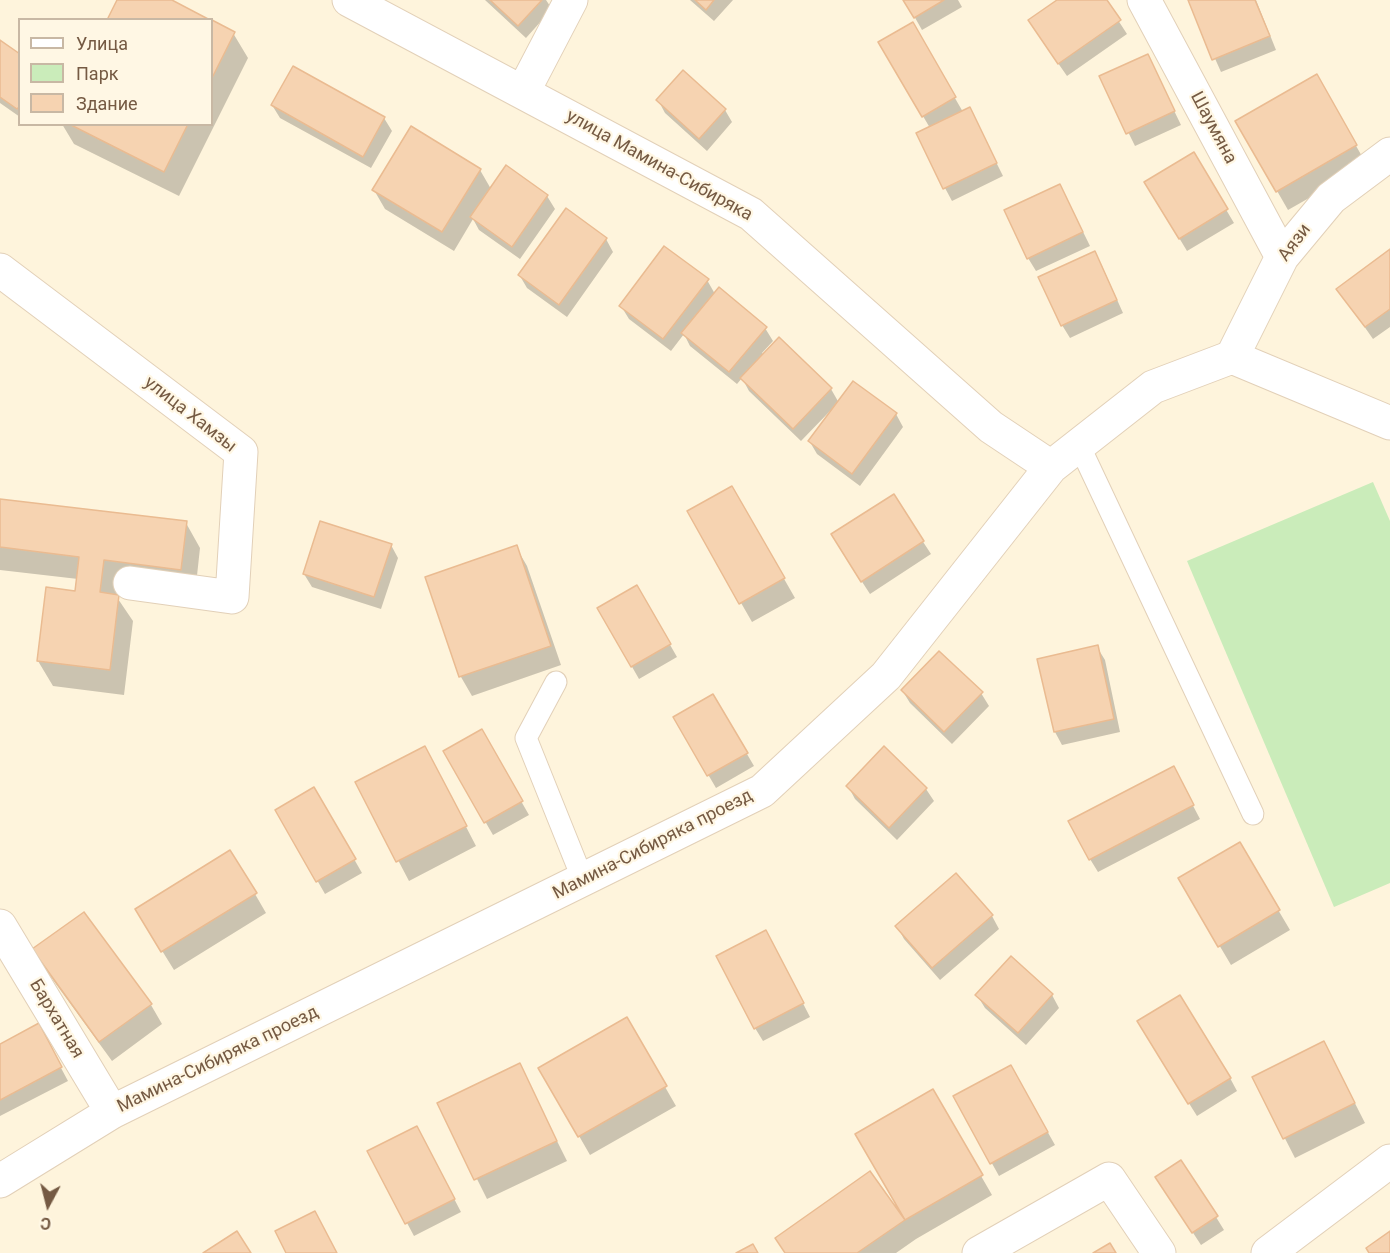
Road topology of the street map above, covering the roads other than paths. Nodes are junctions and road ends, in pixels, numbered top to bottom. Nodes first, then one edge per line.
1 (349, 0) edge
2 (571, 0) edge
3 (1144, 0) edge
4 (523, 92) junction
5 (1390, 154) edge
6 (1282, 257) junction
7 (0, 270) edge
8 (1232, 357) junction
9 (1390, 423) edge
10 (1079, 446) junction
11 (1051, 467) junction
12 (130, 583) dead end
13 (556, 682) dead end
14 (1253, 814) dead end
15 (583, 880) junction
16 (0, 926) edge
17 (112, 1112) junction
18 (1390, 1161) edge
19 (0, 1181) edge
20 (979, 1253) edge
21 (1159, 1253) edge
22 (1268, 1253) edge

1 - 4 street, улица Мамина-Сибиряка
2 - 4 street
3 - 6 street, Шаумяна
4 - 11 street, улица Мамина-Сибиряка
5 - 6 street, Аязи
6 - 8 street, Аязи
7 - 12 street, улица Хамзы
8 - 9 street
8 - 10 street, Мамина-Сибиряка проезд
10 - 11 street, Мамина-Сибиряка проезд
10 - 14 lane
11 - 15 street, Мамина-Сибиряка проезд
13 - 15 lane
15 - 17 street, Мамина-Сибиряка проезд
16 - 17 street, Бархатная
17 - 19 street, Мамина-Сибиряка проезд
18 - 22 street
20 - 21 street

